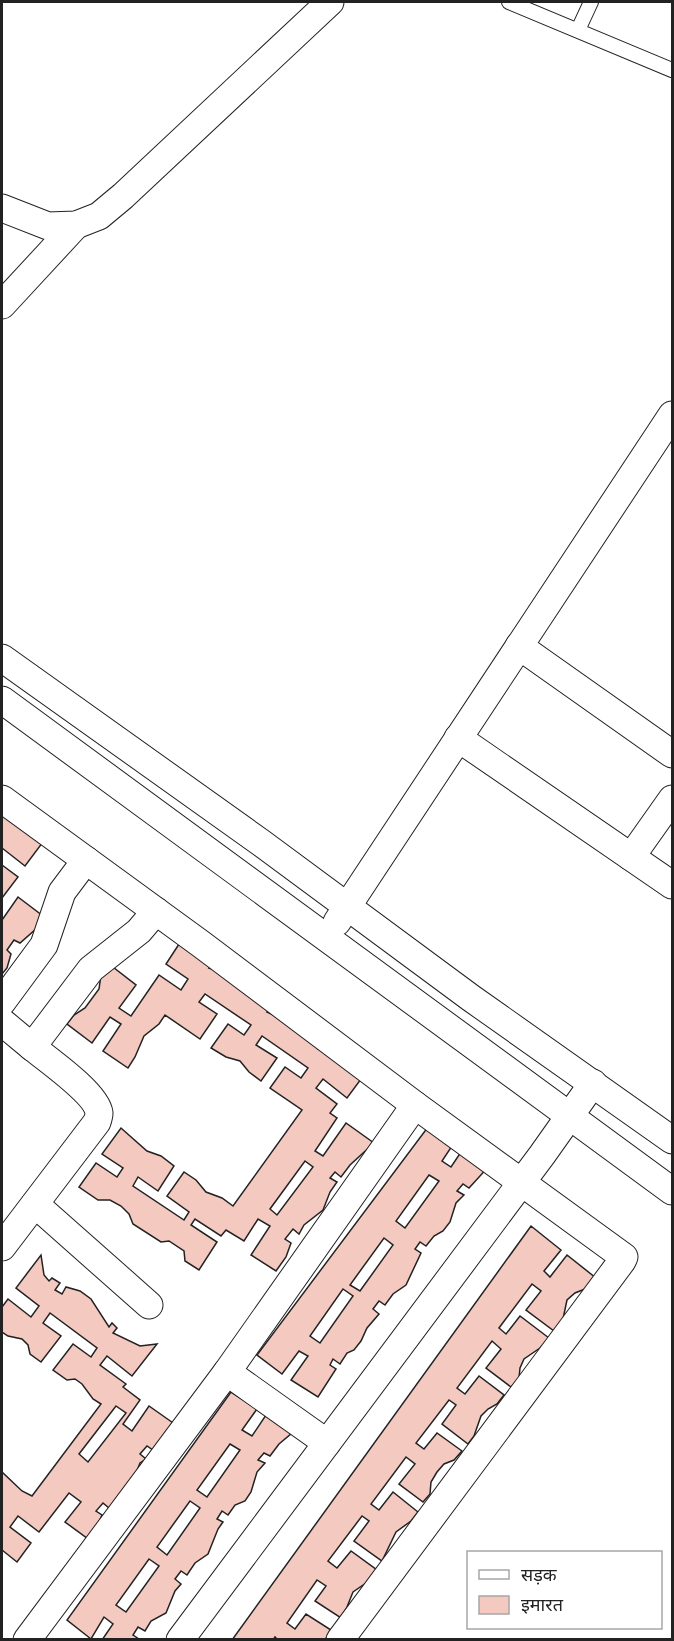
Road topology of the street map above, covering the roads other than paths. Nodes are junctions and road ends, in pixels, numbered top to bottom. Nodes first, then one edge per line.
1 (330, 2) edge
2 (509, 2) edge
3 (591, 2) edge
4 (578, 30) junction
5 (672, 70) edge
6 (2, 208) edge
7 (76, 225) junction
8 (2, 305) edge
9 (672, 415) edge
10 (519, 646) junction
11 (2, 658) edge
12 (2, 700) edge
13 (458, 738) junction
14 (672, 754) edge
15 (2, 799) edge
16 (672, 799) edge
17 (632, 857) junction
18 (86, 860) junction
19 (672, 885) edge
20 (347, 907) junction
21 (156, 911) junction
22 (326, 937) junction
23 (2, 1002) edge
24 (2, 1022) edge
25 (32, 1047) junction
26 (592, 1083) junction
27 (415, 1105) junction
28 (570, 1116) junction
29 (672, 1140) edge
30 (522, 1182) junction
31 (672, 1191) edge
32 (34, 1204) junction
33 (2, 1247) edge
34 (149, 1305) dead end
35 (227, 1372) junction
36 (327, 1443) junction
37 (27, 1640) edge
38 (180, 1640) edge
39 (340, 1640) edge

1 - 7 street
2 - 4 lane
3 - 4 lane
4 - 5 lane
6 - 7 street
7 - 8 street
9 - 10 street
10 - 13 street
10 - 14 street
11 - 20 street
12 - 22 street
13 - 17 street
13 - 20 street
15 - 18 street
16 - 17 street
17 - 19 street
18 - 21 street
18 - 23 street
20 - 22 street
20 - 26 street
21 - 25 street
21 - 27 street
22 - 28 street
24 - 25 street
25 - 32 street
26 - 28 street
26 - 29 street
27 - 30 street
27 - 35 street
28 - 30 street
28 - 31 street
30 - 36 street
30 - 39 street
32 - 33 street
32 - 34 street
35 - 36 street
35 - 37 street
36 - 38 street

